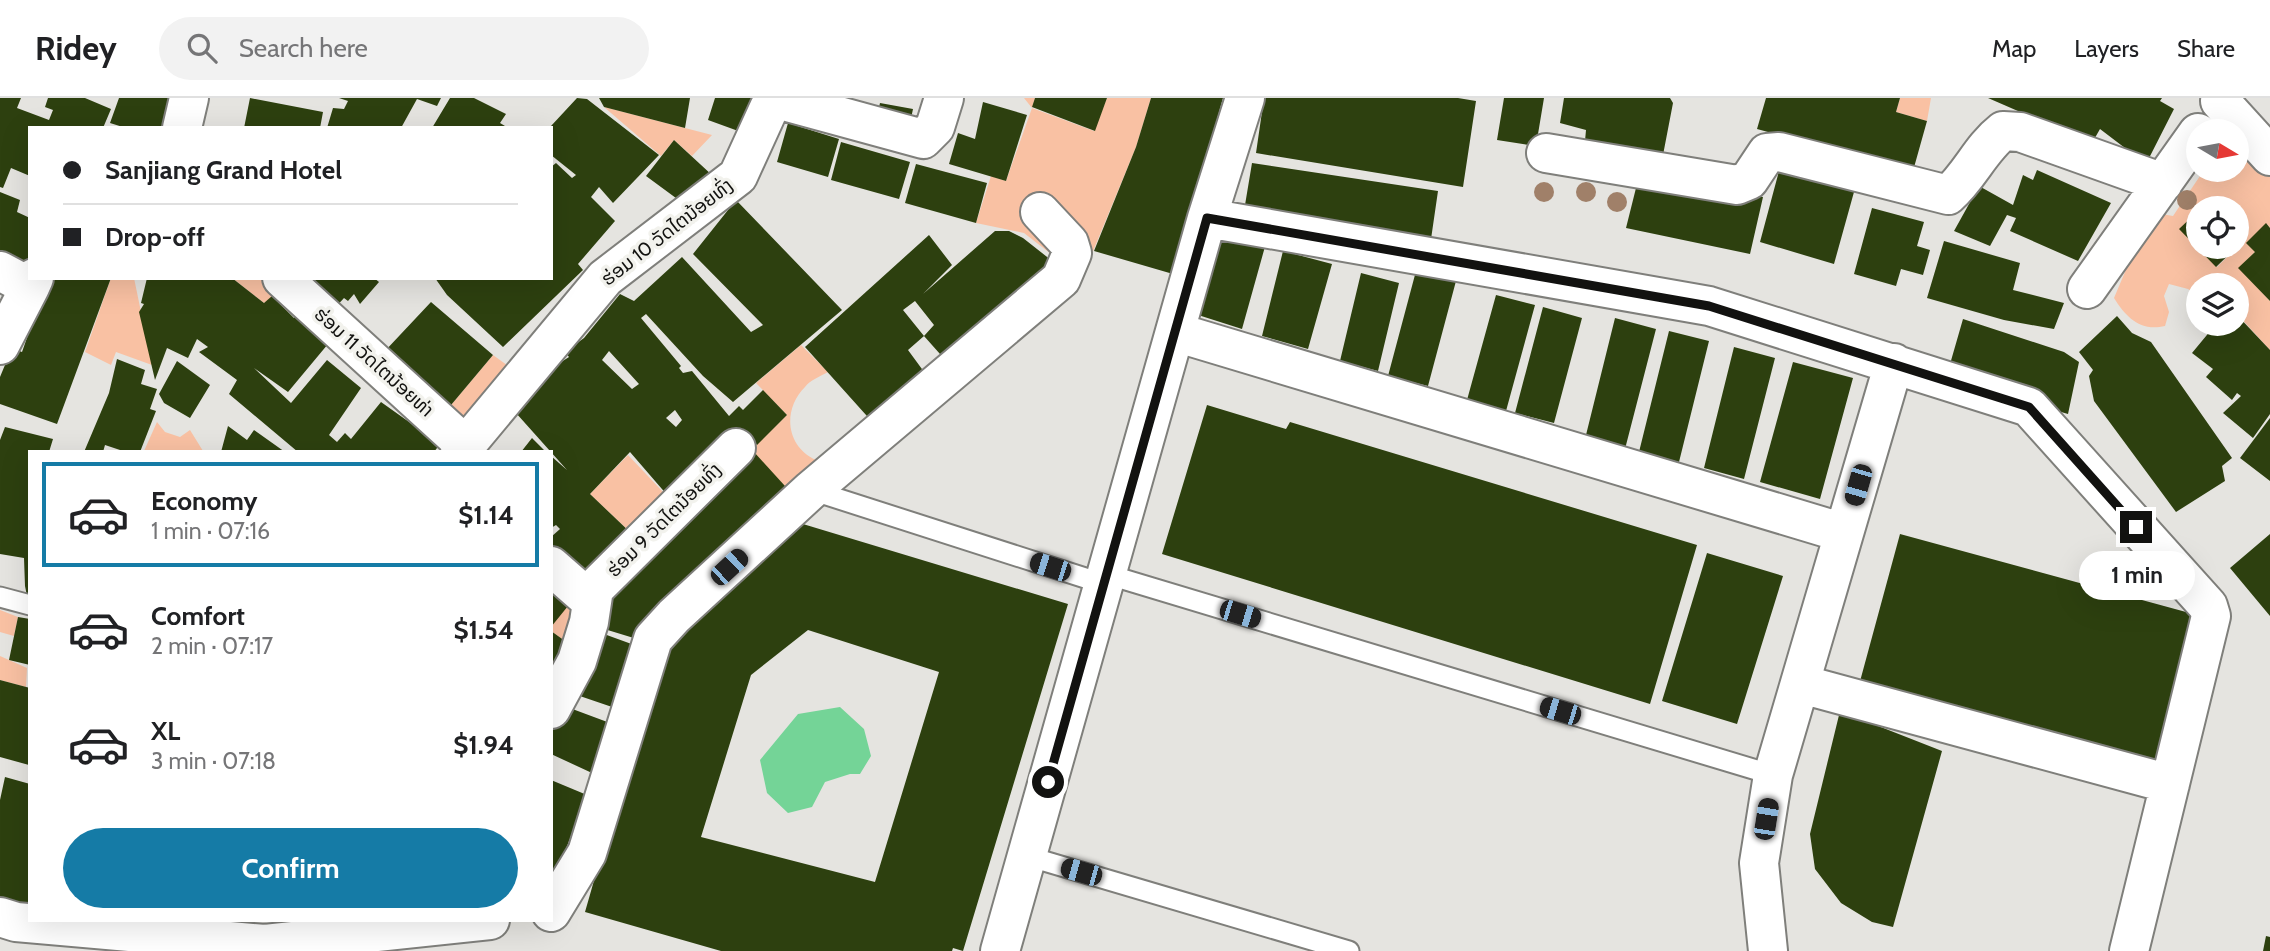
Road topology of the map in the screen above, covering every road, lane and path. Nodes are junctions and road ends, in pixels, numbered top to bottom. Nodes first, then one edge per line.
1 (189, 98) edge
2 (944, 98) edge
3 (1245, 98) edge
4 (2210, 116) edge
5 (182, 126) edge
6 (1546, 153) dead end
7 (2270, 156) edge
8 (2163, 183) junction
9 (1040, 212) dead end
10 (1207, 218) junction
11 (21, 279) edge
12 (290, 281) edge
13 (2087, 289) dead end
14 (1175, 332) junction
15 (0, 345) edge
16 (1894, 363) junction
17 (463, 448) edge
18 (736, 448) dead end
19 (811, 490) junction
20 (1844, 533) junction
21 (553, 568) edge
22 (1105, 579) junction
23 (0, 597) edge
24 (592, 602) junction
25 (28, 604) edge
26 (1801, 684) junction
27 (553, 705) edge
28 (1773, 775) junction
29 (2170, 784) junction
30 (1027, 856) junction
31 (553, 909) edge
32 (475, 922) edge
33 (234, 931) edge
34 (16, 935) edge
35 (1000, 951) edge
36 (1349, 951) edge
37 (1768, 951) edge
38 (2129, 951) edge

1 - 5 street
2 - 17 street, ຮ່ອມ 10 ວັດໄຕນ້ອຍທົ່ງ
3 - 10 street
4 - 7 street
4 - 8 street
6 - 8 street
8 - 13 street
9 - 19 street
10 - 14 street
10 - 16 street
11 - 15 street
12 - 17 street, ຮ່ອມ 11 ວັດໄຕນ້ອຍທ່າ
14 - 20 street
14 - 22 street
16 - 20 street
16 - 29 street
18 - 24 street, ຮ່ອມ 9 ວັດໄຕນ້ອຍທົ່ງ
19 - 22 lane
19 - 31 street
20 - 26 street
21 - 24 street
22 - 28 lane
22 - 30 street
23 - 25 lane
24 - 27 street, ຮ່ອມ 9 ວັດໄຕນ້ອຍທົ່ງ
26 - 28 street
26 - 29 street
28 - 37 street
29 - 38 street
30 - 35 street
30 - 36 lane
32 - 33 street
33 - 34 street

